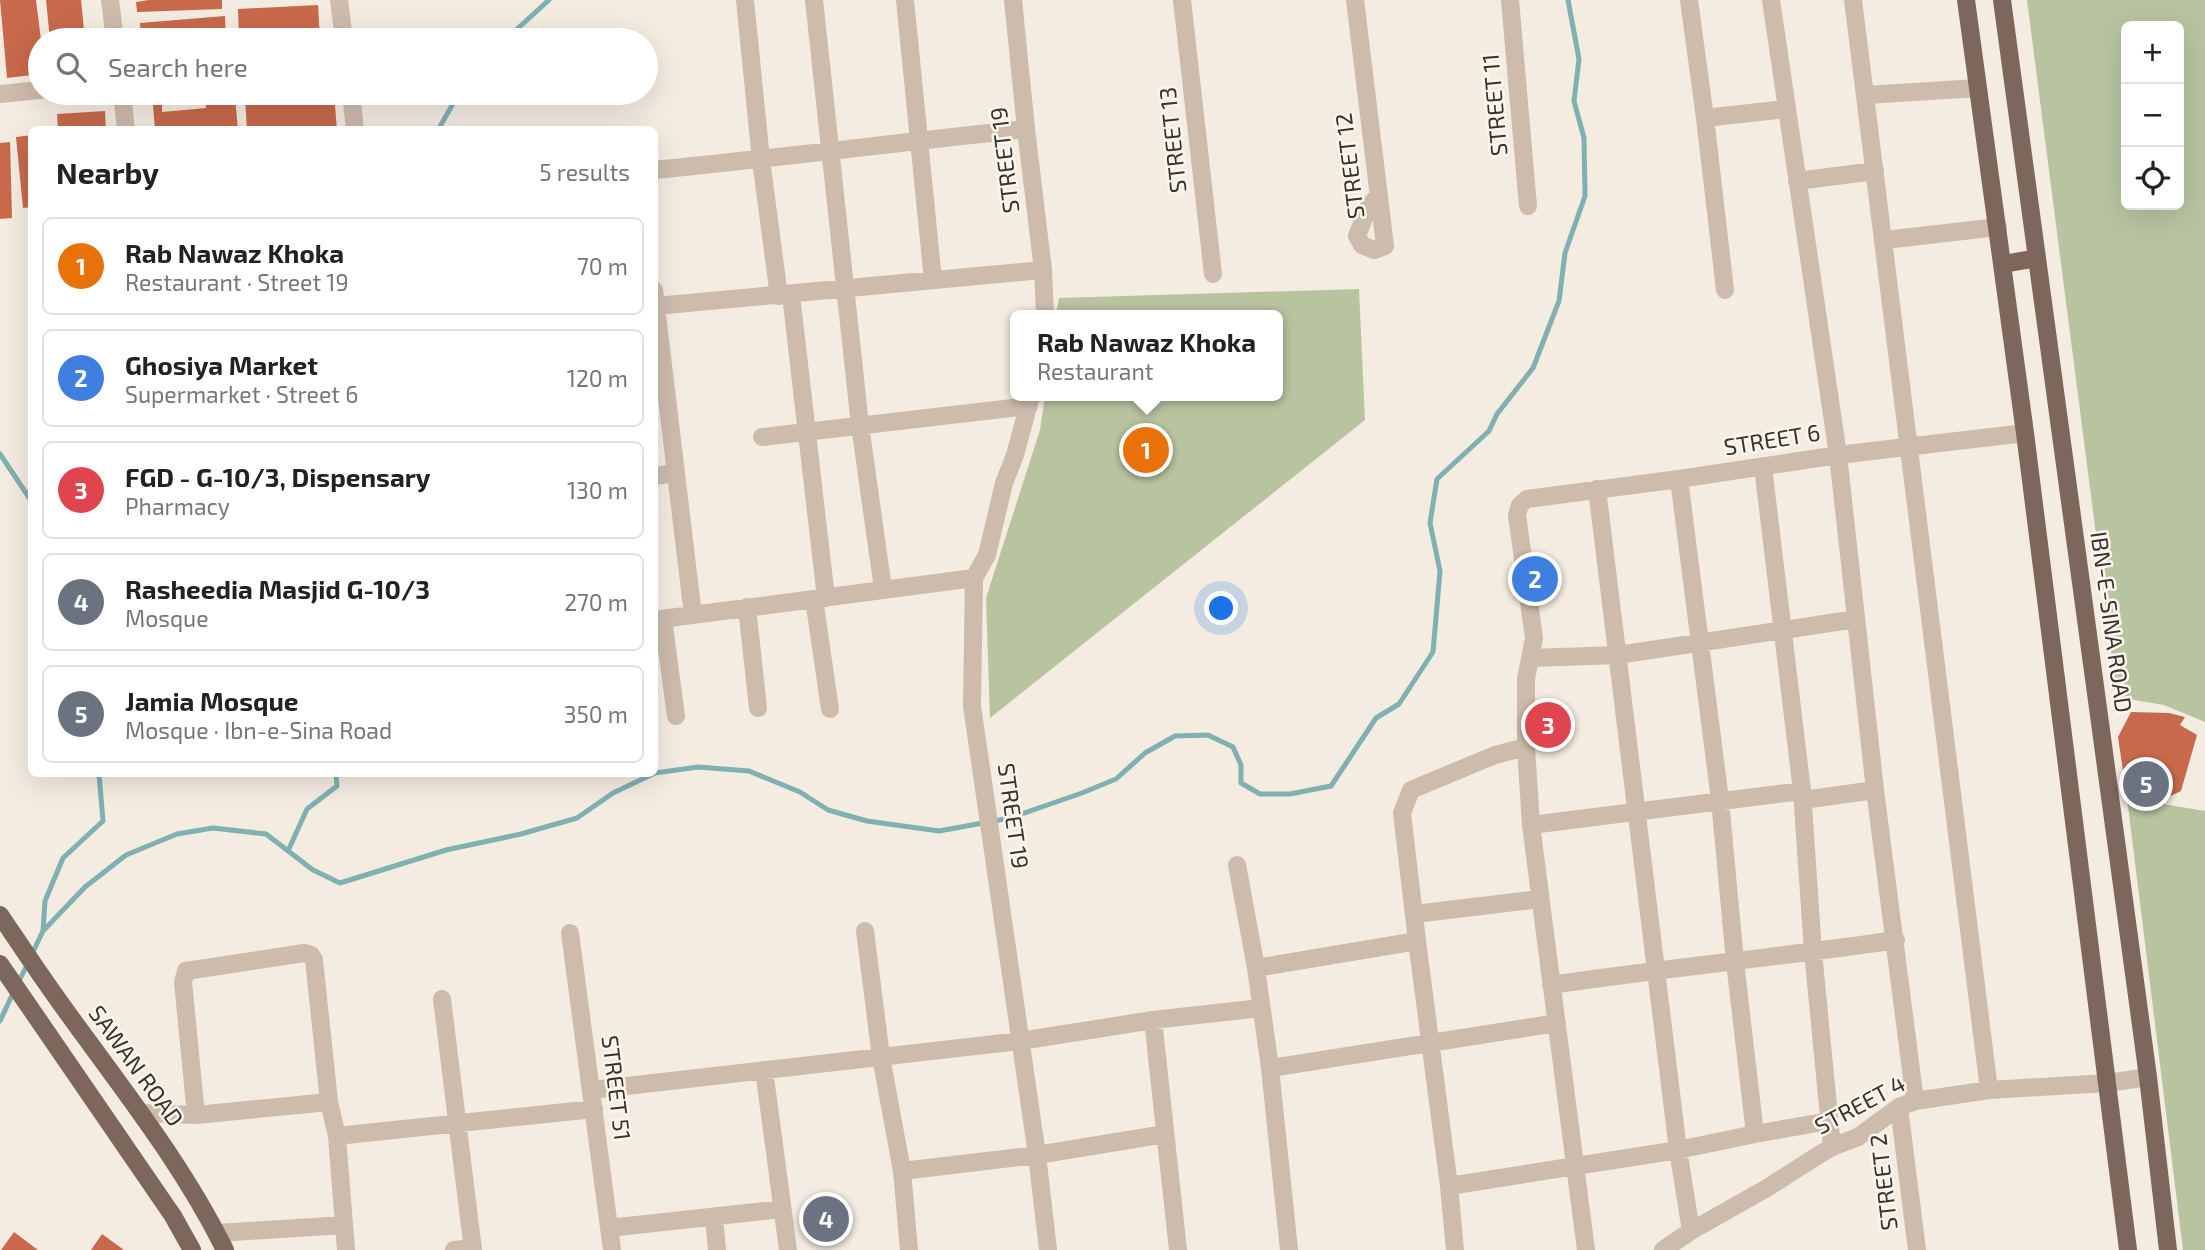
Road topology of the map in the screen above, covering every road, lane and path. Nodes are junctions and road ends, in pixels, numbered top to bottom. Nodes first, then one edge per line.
1 (110, 0) edge
2 (339, 0) edge
3 (744, 0) edge
4 (814, 0) edge
5 (905, 0) edge
6 (1013, 0) edge
7 (1182, 0) edge
8 (1355, 0) edge
9 (1510, 0) edge
10 (1689, 0) edge
11 (1771, 0) edge
12 (1853, 0) edge
13 (1966, 0) edge
14 (2002, 0) edge
15 (114, 28) edge
16 (342, 28) edge
17 (1978, 88) junction
18 (28, 91) edge
19 (0, 94) edge
20 (1866, 96) junction
21 (123, 105) edge
22 (352, 105) edge
23 (1786, 109) junction
24 (1705, 118) junction
25 (126, 126) edge
26 (355, 126) edge
27 (1026, 130) junction
28 (919, 140) junction
29 (831, 150) junction
30 (761, 160) junction
31 (658, 170) edge
32 (1875, 171) junction
33 (1797, 181) junction
34 (1378, 196) dead end
35 (1528, 206) dead end
36 (1998, 228) junction
37 (1885, 240) junction
38 (2037, 258) junction
39 (2003, 264) junction
40 (1043, 270) junction
41 (1213, 274) dead end
42 (933, 279) junction
43 (845, 289) junction
44 (1725, 290) dead end
45 (785, 296) junction
46 (658, 298) edge
47 (1045, 310) edge
48 (658, 360) edge
49 (1030, 401) edge
50 (860, 425) junction
51 (806, 432) junction
52 (2025, 433) junction
53 (762, 437) dead end
54 (1909, 446) junction
55 (1838, 455) junction
56 (1763, 467) junction
57 (676, 473) junction
58 (658, 475) edge
59 (1679, 479) junction
60 (1597, 489) junction
61 (974, 578) junction
62 (883, 589) junction
63 (820, 598) junction
64 (747, 607) junction
65 (693, 615) junction
66 (1856, 619) junction
67 (659, 620) edge
68 (1783, 631) junction
69 (1701, 644) junction
70 (1618, 655) junction
71 (1531, 658) junction
72 (758, 708) dead end
73 (830, 709) dead end
74 (676, 716) dead end
75 (1526, 747) junction
76 (1875, 790) junction
77 (1802, 795) junction
78 (1720, 800) junction
79 (1637, 811) junction
80 (1531, 825) junction
81 (1237, 865) dead end
82 (1539, 899) junction
83 (1415, 914) junction
84 (0, 915) edge
85 (865, 931) dead end
86 (570, 933) dead end
87 (1896, 940) junction
88 (1417, 942) junction
89 (1813, 952) junction
90 (1735, 962) junction
91 (0, 964) edge
92 (1256, 968) junction
93 (1656, 969) junction
94 (1551, 985) junction
95 (442, 999) dead end
96 (1261, 1008) junction
97 (1153, 1020) junction
98 (1557, 1023) junction
99 (1020, 1041) junction
100 (1430, 1041) junction
101 (881, 1057) junction
102 (1270, 1068) junction
103 (764, 1070) junction
104 (2148, 1077) junction
105 (2108, 1083) junction
106 (592, 1090) junction
107 (1989, 1090) junction
108 (329, 1102) junction
109 (1907, 1104) junction
110 (594, 1109) junction
111 (141, 1113) junction
112 (196, 1115) junction
113 (1829, 1121) junction
114 (459, 1123) junction
115 (1165, 1134) junction
116 (1755, 1134) junction
117 (337, 1136) junction
118 (1832, 1147) junction
119 (1678, 1150) junction
120 (1037, 1155) junction
121 (1574, 1166) junction
122 (902, 1171) junction
123 (1449, 1186) junction
124 (782, 1209) junction
125 (714, 1217) junction
126 (344, 1225) junction
127 (609, 1228) junction
128 (1691, 1231) junction
129 (217, 1233) junction
130 (473, 1249) edge
131 (192, 1250) edge
132 (225, 1250) edge
133 (346, 1250) edge
134 (454, 1250) edge
135 (612, 1250) edge
136 (717, 1250) edge
137 (788, 1250) edge
138 (909, 1250) edge
139 (1048, 1250) edge
140 (1178, 1250) edge
141 (1289, 1250) edge
142 (1455, 1250) edge
143 (1586, 1250) edge
144 (1663, 1250) edge
145 (1917, 1250) edge
146 (2128, 1250) edge
147 (2168, 1250) edge

1 - 15 street
2 - 16 street
3 - 30 street
4 - 29 street
5 - 28 street
6 - 27 street, STREET 19
7 - 41 street, STREET 13
8 - 34 street, STREET 12
9 - 35 street, STREET 11
10 - 24 street
11 - 23 street, STREET 2
12 - 20 street
13 - 17 main road
14 - 38 main road, IBN-E-SINA ROAD
17 - 20 street
17 - 36 main road
18 - 19 street
20 - 32 street
21 - 25 street
22 - 26 street
23 - 24 street
23 - 33 street, STREET 2
24 - 44 street
27 - 28 street
27 - 40 street, STREET 19
28 - 29 street
28 - 42 street
29 - 30 street
29 - 43 street
30 - 31 street
30 - 45 street
32 - 33 street
32 - 37 street
33 - 55 street, STREET 2
36 - 37 street
36 - 39 main road
37 - 54 street
38 - 39 main road
38 - 104 main road, IBN-E-SINA ROAD
39 - 52 main road
40 - 42 street
40 - 47 street, STREET 19
42 - 43 street
43 - 45 street
43 - 50 street
45 - 46 street
45 - 51 street
48 - 57 street
49 - 50 street
49 - 61 street, STREET 19
50 - 51 street
50 - 62 street
51 - 53 street
51 - 63 street
52 - 54 street, STREET 6
52 - 105 main road
54 - 55 street, STREET 6
54 - 107 street
55 - 56 street, STREET 6
55 - 66 street, STREET 2
56 - 59 street, STREET 6
56 - 68 street
57 - 58 street
57 - 65 street
59 - 60 street, STREET 6
59 - 69 street
60 - 70 street
60 - 71 street, STREET 6
61 - 62 street
61 - 99 street, STREET 19
62 - 63 street
63 - 64 street
63 - 73 street
64 - 65 street
64 - 72 street
65 - 67 street
66 - 68 street
66 - 76 street, STREET 2
67 - 74 street
68 - 69 street
68 - 77 street
69 - 70 street
69 - 78 street
70 - 71 street
70 - 79 street
71 - 75 street
75 - 80 street
75 - 83 street
76 - 77 street
76 - 87 street, STREET 2
77 - 78 street
77 - 89 street
78 - 79 street
78 - 90 street
79 - 80 street
79 - 93 street
80 - 82 street
81 - 92 street
82 - 83 street
82 - 94 street
83 - 88 street
84 - 111 main road, SAWAN ROAD
85 - 101 street
86 - 106 street, STREET 51
87 - 89 street
87 - 109 street, STREET 2
88 - 92 street
88 - 100 street
89 - 90 street
89 - 113 street
90 - 93 street
90 - 116 street
91 - 131 main road
92 - 96 street
93 - 94 street
93 - 119 street
94 - 98 street
95 - 114 street
96 - 97 street
96 - 102 street
97 - 99 street
97 - 115 street
98 - 100 street
98 - 121 street
99 - 101 street
99 - 120 street, STREET 19
100 - 102 street
100 - 123 street
101 - 103 street
101 - 122 street
102 - 141 street
103 - 106 street
103 - 124 street
104 - 105 street, STREET 4
104 - 147 main road, IBN-E-SINA ROAD
105 - 107 street, STREET 4
105 - 146 main road
106 - 110 street, STREET 51
107 - 109 street, STREET 4
108 - 112 street
108 - 112 street
108 - 117 street
109 - 118 street, STREET 4
109 - 145 street, STREET 2
110 - 114 street
110 - 127 street, STREET 51
111 - 112 street
111 - 129 main road, SAWAN ROAD
113 - 116 street
113 - 118 street
114 - 117 street
114 - 130 street
115 - 120 street
115 - 140 street
116 - 119 street
117 - 126 street
118 - 128 street, STREET 4
119 - 121 street
119 - 128 street
120 - 122 street
120 - 139 street, STREET 19
121 - 123 street
121 - 143 street
122 - 138 street
123 - 142 street
124 - 125 street
124 - 137 street
125 - 127 street
125 - 136 street
126 - 129 street
126 - 133 street
127 - 135 street, STREET 51
128 - 144 street, STREET 4
129 - 132 main road, SAWAN ROAD
130 - 134 street

